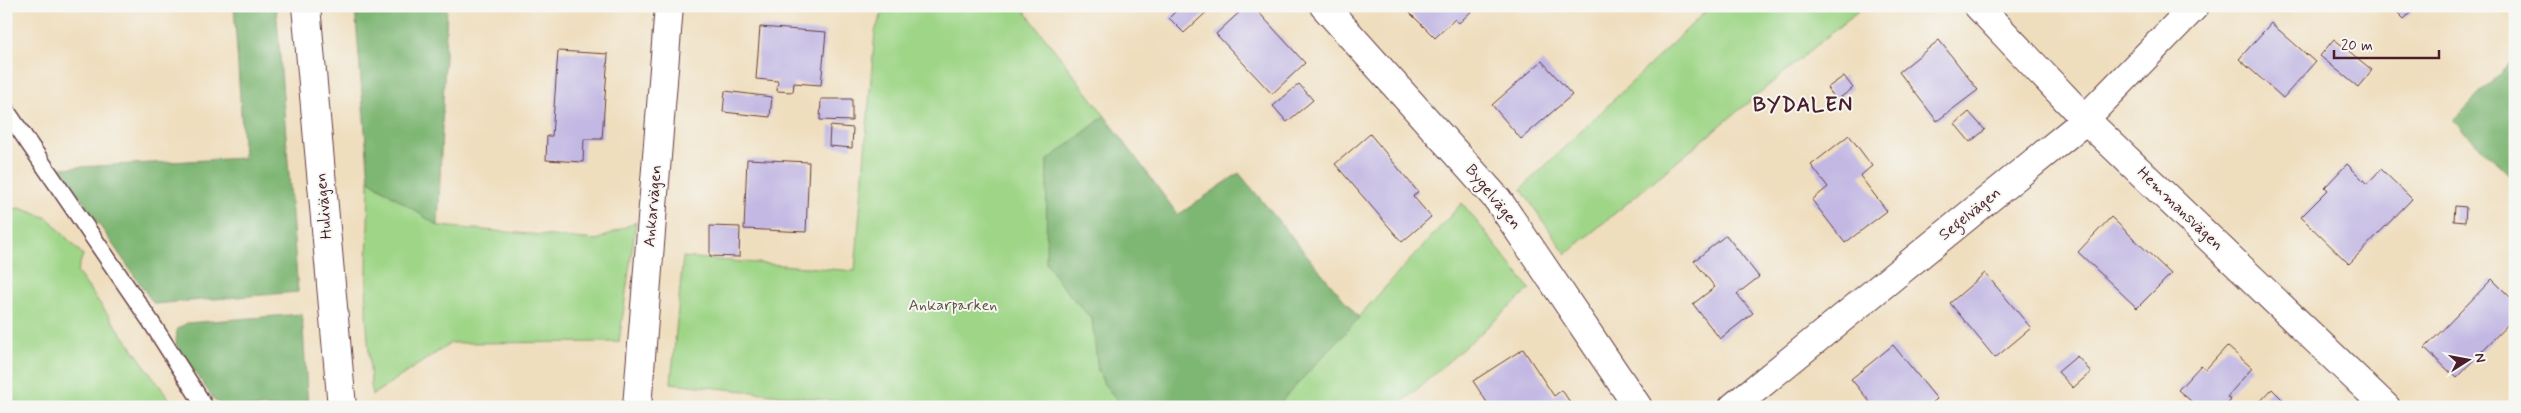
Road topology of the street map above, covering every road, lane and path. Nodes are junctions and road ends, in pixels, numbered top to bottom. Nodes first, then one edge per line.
1 (306, 6) edge
2 (669, 6) edge
3 (1324, 6) edge
4 (1978, 6) edge
5 (2195, 6) edge
6 (6, 110) edge
7 (2084, 118) junction
8 (205, 407) edge
9 (342, 407) edge
10 (637, 407) edge
11 (1638, 407) edge
12 (1733, 407) edge
13 (2386, 407) edge

1 - 9 street, Hulivägen
2 - 10 street, Ankarvägen
3 - 11 street, Bygelvägen
4 - 7 street, Hemmansvägen
5 - 7 street, Segelvägen
6 - 8 lane
7 - 12 street, Segelvägen
7 - 13 street, Hemmansvägen

